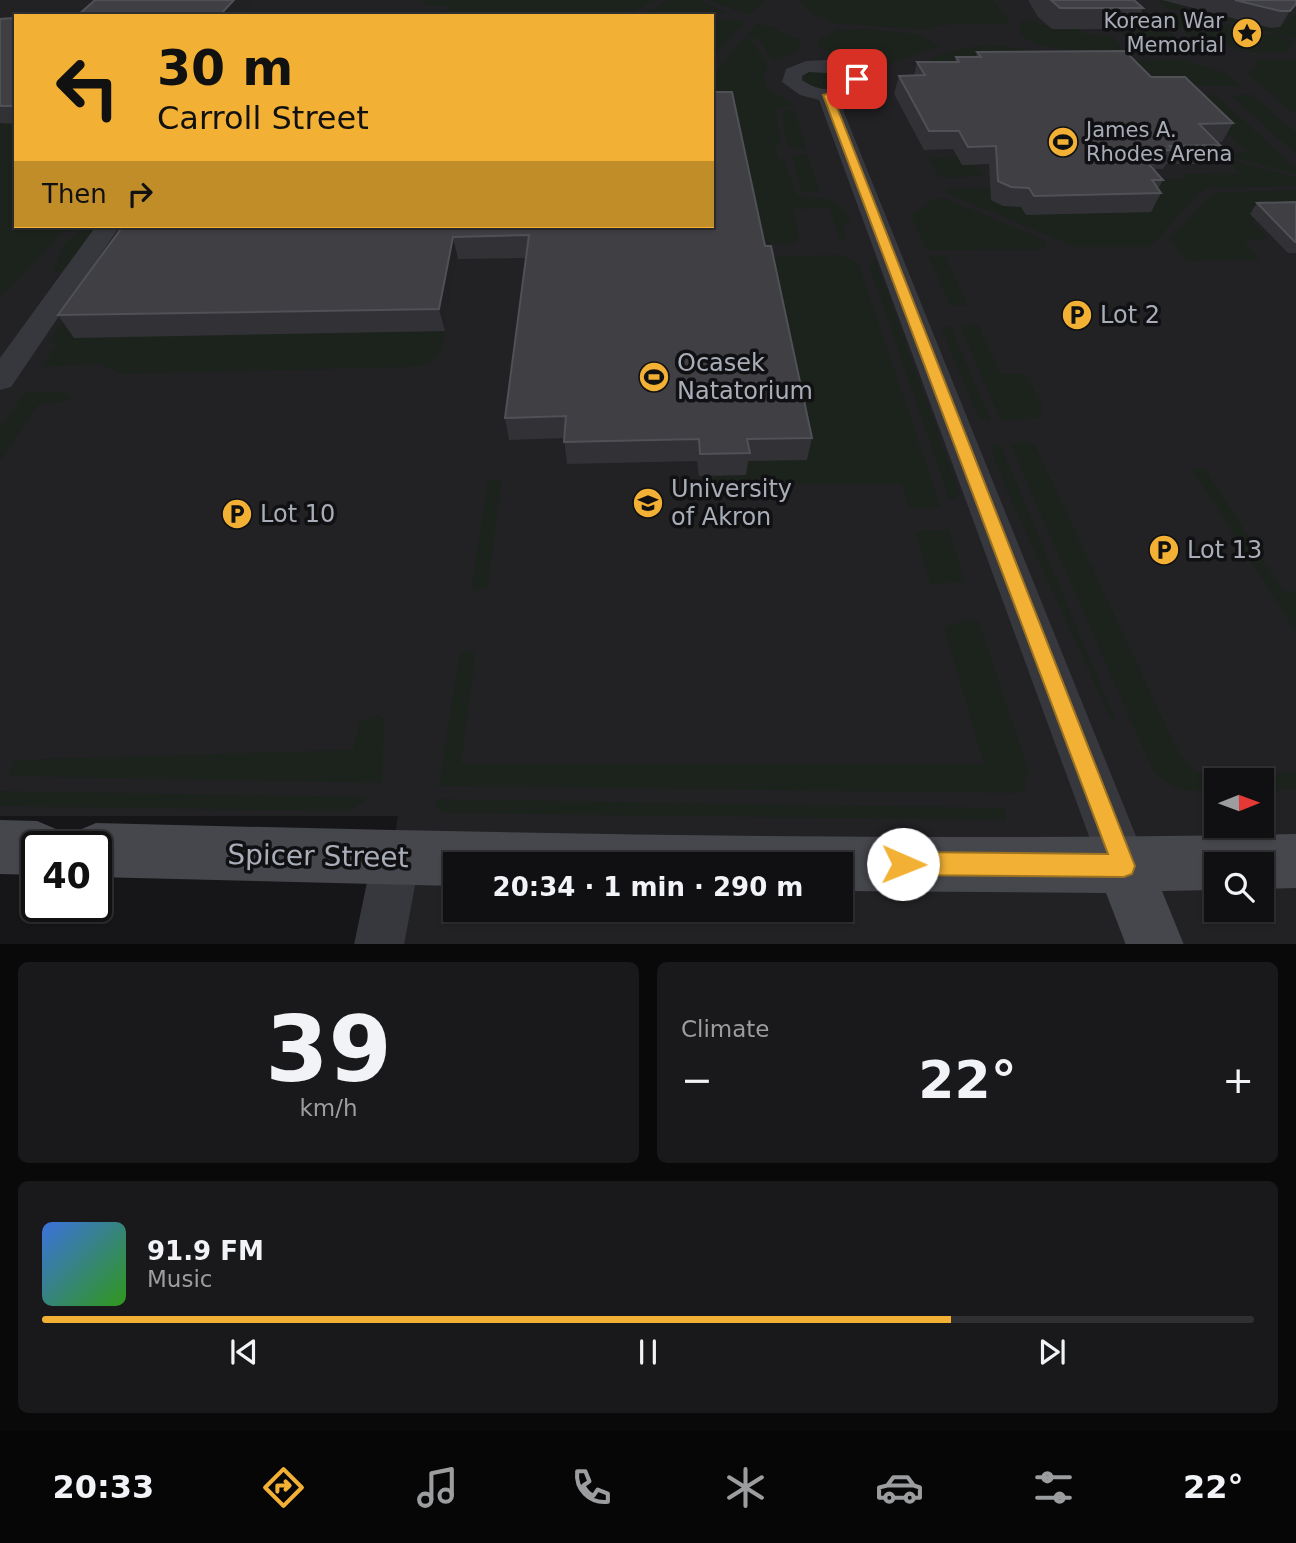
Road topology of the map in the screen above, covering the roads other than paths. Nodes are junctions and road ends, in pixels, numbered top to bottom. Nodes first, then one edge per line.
1 (827, 95) dead end
2 (107, 228) edge
3 (0, 380) edge
4 (0, 847) edge
5 (21, 848) edge
6 (112, 850) edge
7 (396, 858) junction
8 (1296, 861) edge
9 (1124, 866) junction
10 (379, 944) edge
11 (1155, 944) edge

1 - 9 street
2 - 3 street
4 - 5 street
6 - 7 street, Spicer Street
7 - 9 street, Spicer Street
7 - 10 street
8 - 9 street, Spicer Street
9 - 11 street

